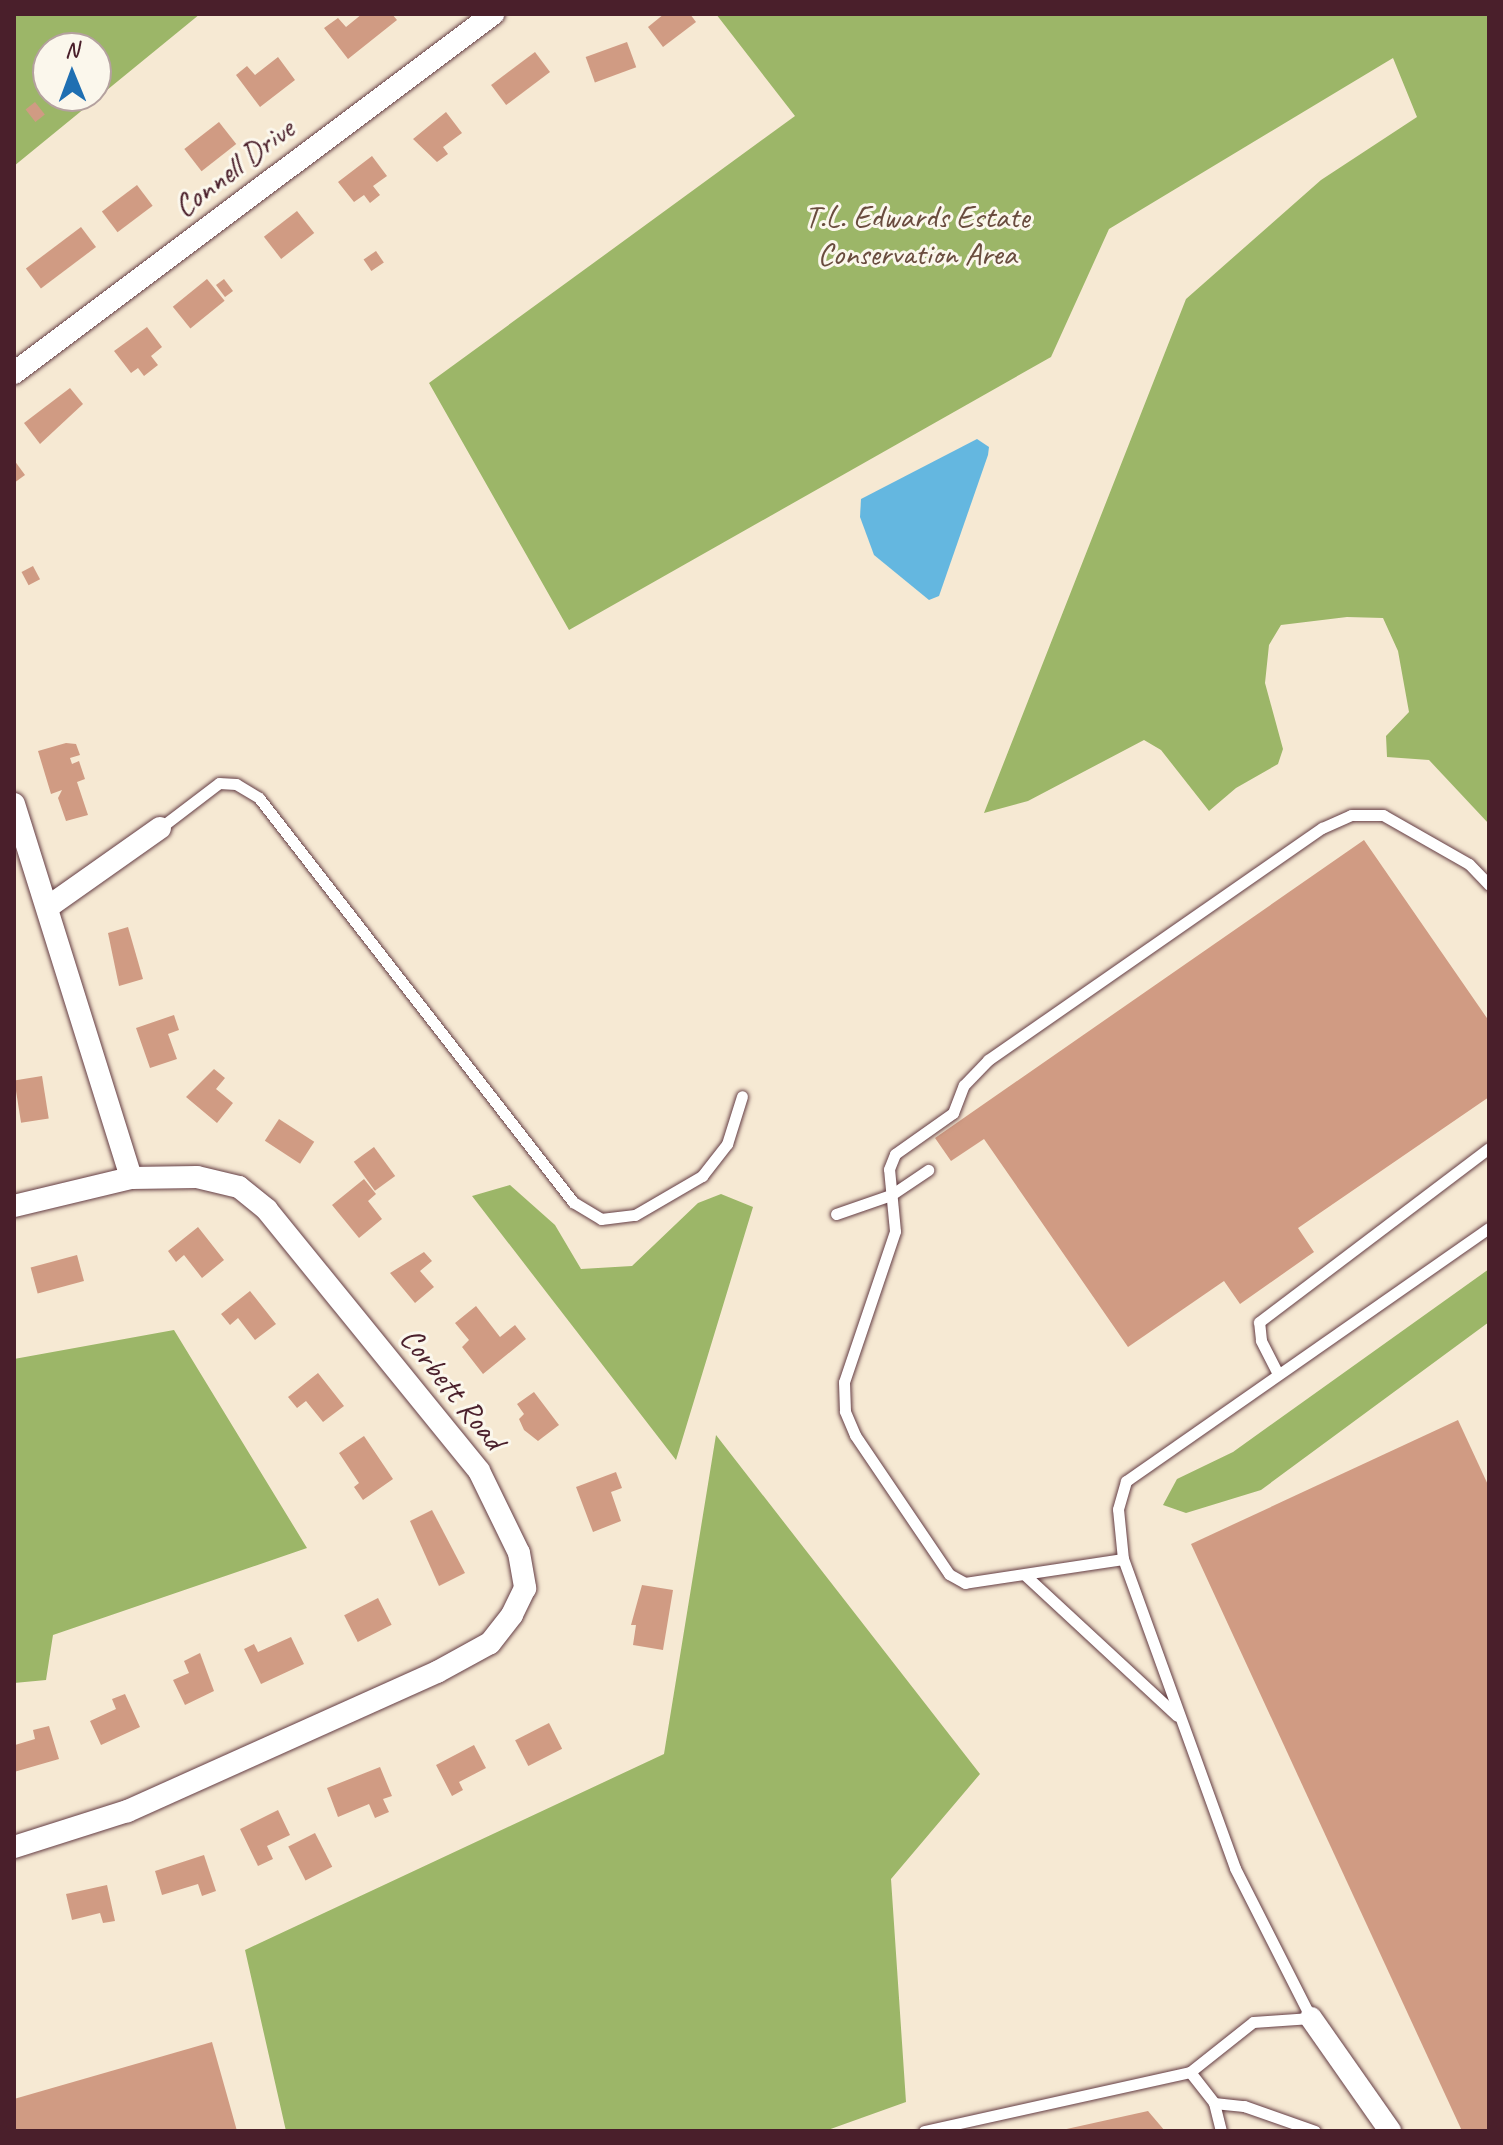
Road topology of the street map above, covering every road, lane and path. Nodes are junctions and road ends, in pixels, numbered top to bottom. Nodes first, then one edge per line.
1 (493, 14) edge
2 (14, 373) edge
3 (14, 804) edge
4 (160, 828) joint
5 (1489, 885) edge
6 (48, 907) junction
7 (742, 1096) dead end
8 (1489, 1148) edge
9 (928, 1170) dead end
10 (131, 1178) junction
11 (891, 1195) junction
12 (14, 1206) edge
13 (836, 1214) dead end
14 (1489, 1228) edge
15 (1278, 1374) junction
16 (1123, 1559) junction
17 (1025, 1575) junction
18 (1180, 1719) junction
19 (14, 1847) edge
20 (1311, 2018) junction
21 (1190, 2072) junction
22 (1214, 2103) junction
23 (924, 2131) edge
24 (1221, 2131) edge
25 (1315, 2131) edge
26 (1390, 2131) edge

1 - 2 street, Connell Drive
3 - 6 street
4 - 6 street
4 - 7 lane
5 - 11 lane
6 - 10 street
8 - 15 lane
9 - 11 lane
10 - 12 street, Corbett Road
10 - 19 street, Corbett Road
11 - 13 lane
11 - 17 lane
14 - 15 lane
15 - 16 lane
16 - 17 lane
16 - 18 lane
17 - 18 lane
18 - 20 lane
20 - 21 lane
20 - 26 street
21 - 22 lane
21 - 23 lane
22 - 24 lane
22 - 25 lane

